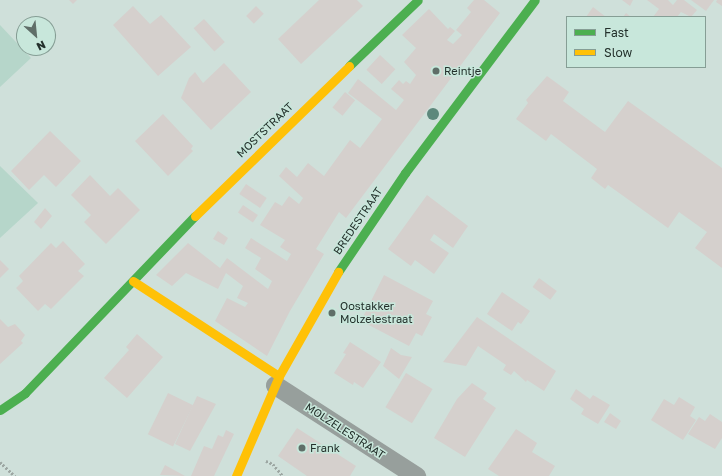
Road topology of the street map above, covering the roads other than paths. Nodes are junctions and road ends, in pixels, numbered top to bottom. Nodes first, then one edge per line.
1 (418, 0) edge
2 (535, 0) edge
3 (133, 281) junction
4 (277, 381) junction
5 (0, 410) edge
6 (236, 476) edge
7 (416, 476) edge

1 - 3 street, MOSTSTRAAT
2 - 4 street, BREDESTRAAT
3 - 4 street
3 - 5 street, MOSTSTRAAT
4 - 6 street, BREDESTRAAT
4 - 7 street, MOLZELESTRAAT

